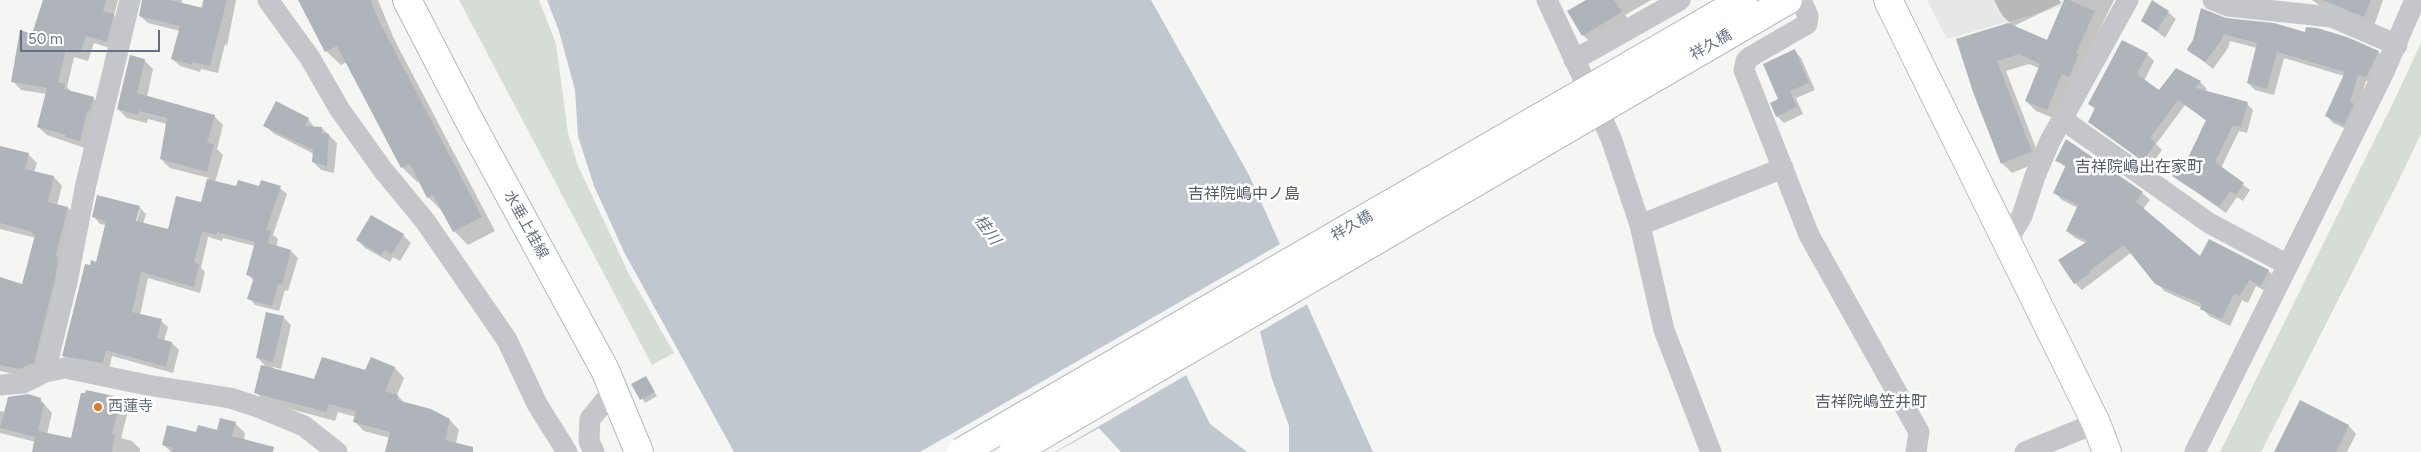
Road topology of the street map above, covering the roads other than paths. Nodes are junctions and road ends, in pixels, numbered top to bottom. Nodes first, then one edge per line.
1 (130, 0) edge
2 (268, 0) edge
3 (407, 0) edge
4 (1547, 0) edge
5 (1680, 0) edge
6 (1744, 0) edge
7 (1788, 0) edge
8 (1801, 0) edge
9 (1888, 0) edge
10 (2128, 0) edge
11 (2213, 0) edge
12 (2415, 0) edge
13 (2397, 45) junction
14 (1574, 60) junction
15 (2062, 119) junction
16 (1783, 168) junction
17 (1640, 225) junction
18 (2007, 241) junction
19 (2288, 265) junction
20 (45, 372) junction
21 (0, 385) edge
22 (613, 391) junction
23 (2096, 423) junction
24 (328, 449) edge
25 (567, 452) edge
26 (594, 452) edge
27 (639, 452) edge
28 (961, 452) edge
29 (1013, 452) edge
30 (1711, 452) edge
31 (1916, 452) edge
32 (2025, 452) edge
33 (2107, 452) edge
34 (2195, 452) edge

1 - 20 street
2 - 25 street
3 - 22 street, 水垂上桂線
4 - 14 street
5 - 14 street
6 - 28 street, 祥久橋, bridge
7 - 29 street, 祥久橋, bridge
8 - 16 street
9 - 18 street
10 - 15 street
11 - 13 street
12 - 13 street
13 - 19 street
14 - 17 street
15 - 18 street
15 - 19 street
16 - 17 street
16 - 31 street
17 - 30 street
18 - 23 street
19 - 34 street
20 - 21 street
20 - 24 street
22 - 26 street
22 - 27 street, 水垂上桂線
23 - 32 street
23 - 33 street

